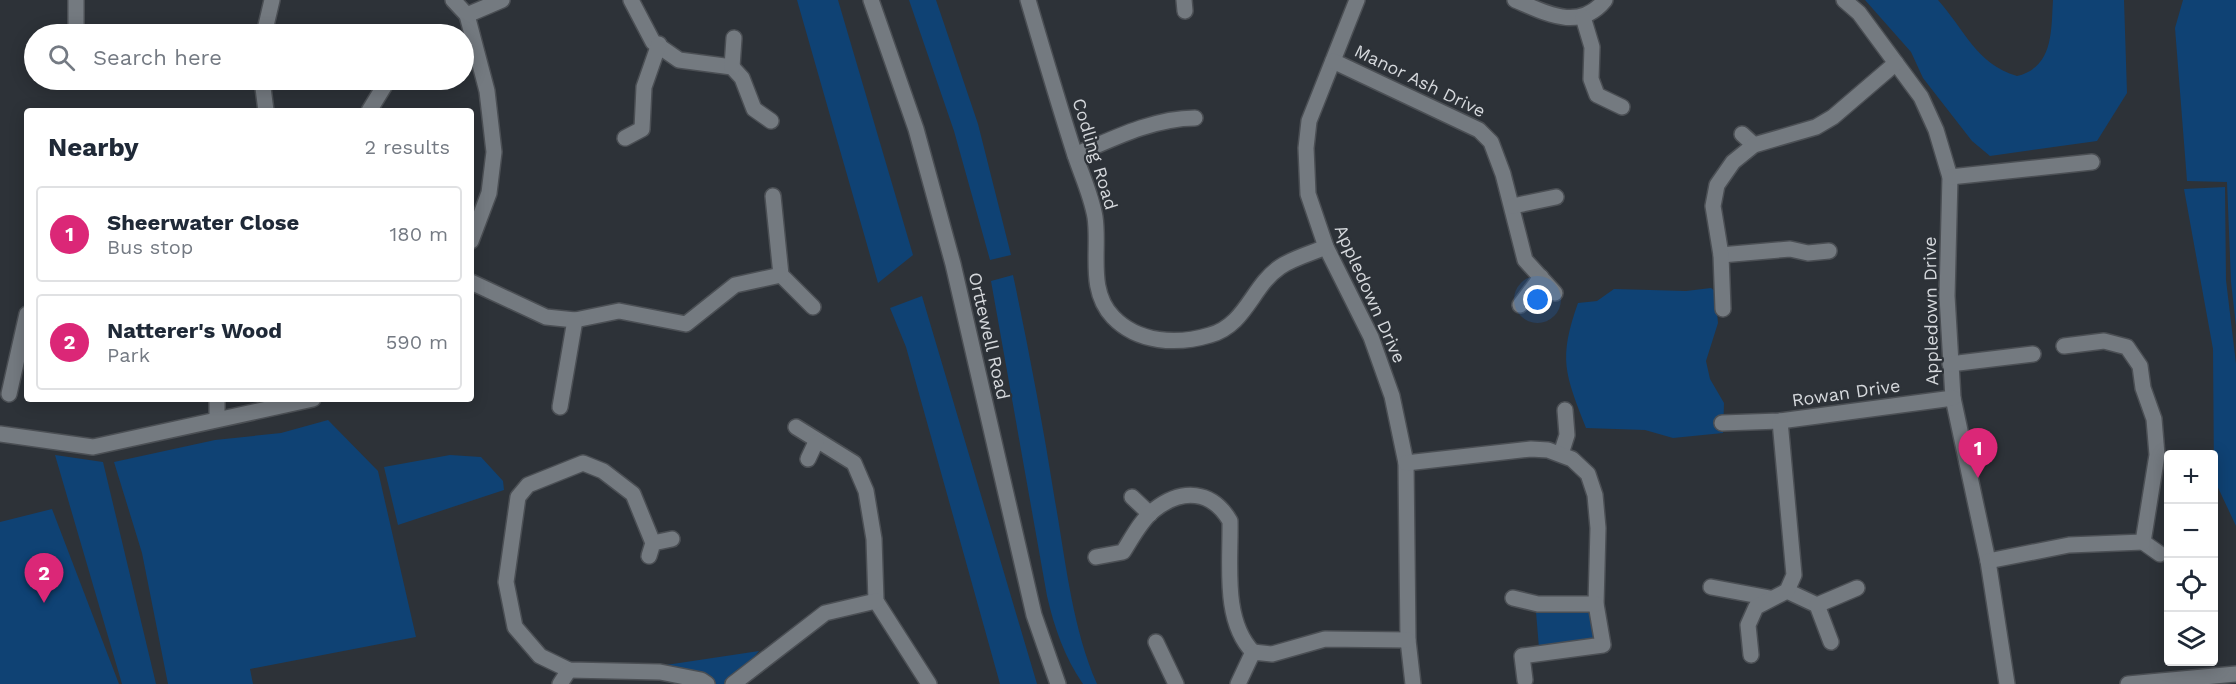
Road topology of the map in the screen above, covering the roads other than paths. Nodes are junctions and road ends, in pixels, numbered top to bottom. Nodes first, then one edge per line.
1 (76, 0) edge
2 (453, 0) edge
3 (502, 0) edge
4 (632, 0) edge
5 (871, 0) edge
6 (1028, 0) edge
7 (1357, 0) edge
8 (1605, 0) edge
9 (1844, 0) edge
10 (268, 2) edge
11 (1524, 2) edge
12 (467, 15) junction
13 (1583, 17) junction
14 (76, 24) edge
15 (265, 24) edge
16 (469, 24) edge
17 (734, 38) dead end
18 (474, 42) edge
19 (659, 44) junction
20 (1333, 61) junction
21 (1896, 63) junction
22 (732, 66) junction
23 (263, 90) edge
24 (382, 90) edge
25 (1622, 107) dead end
26 (266, 108) edge
27 (371, 108) edge
28 (1196, 118) dead end
29 (771, 121) dead end
30 (1742, 134) dead end
31 (625, 138) dead end
32 (1754, 145) junction
33 (1075, 155) junction
34 (2092, 162) dead end
35 (1950, 177) junction
36 (773, 196) dead end
37 (1556, 197) dead end
38 (1513, 206) junction
39 (474, 233) edge
40 (1326, 248) junction
41 (1829, 251) dead end
42 (1721, 255) junction
43 (781, 275) junction
44 (1541, 277) junction
45 (474, 283) edge
46 (1555, 293) dead end
47 (1520, 305) dead end
48 (813, 307) dead end
49 (1723, 309) dead end
50 (575, 320) junction
51 (24, 344) edge
52 (2064, 346) dead end
53 (2033, 354) dead end
54 (22, 364) edge
55 (1950, 364) junction
56 (9, 394) dead end
57 (1953, 398) junction
58 (217, 402) edge
59 (299, 402) edge
60 (560, 407) dead end
61 (1565, 410) dead end
62 (217, 419) junction
63 (1780, 421) junction
64 (1722, 423) dead end
65 (796, 427) dead end
66 (0, 434) edge
67 (816, 442) junction
68 (1561, 454) junction
69 (808, 459) dead end
70 (1406, 463) junction
71 (1132, 497) dead end
72 (1150, 514) junction
73 (672, 539) dead end
74 (2143, 542) junction
75 (2160, 554) dead end
76 (1096, 557) dead end
77 (1988, 561) junction
78 (1711, 587) dead end
79 (1857, 588) dead end
80 (1787, 591) junction
81 (1513, 598) dead end
82 (1770, 598) junction
83 (876, 601) junction
84 (1596, 604) junction
85 (1817, 605) junction
86 (1408, 640) junction
87 (1156, 642) dead end
88 (1831, 642) dead end
89 (1253, 652) junction
90 (1751, 655) dead end
91 (569, 670) junction
92 (2236, 674) edge
93 (1525, 680) dead end
94 (2212, 680) edge
95 (560, 684) edge
96 (707, 684) edge
97 (733, 684) edge
98 (929, 684) edge
99 (1058, 684) edge
100 (1176, 684) edge
101 (1238, 684) edge
102 (1413, 684) edge
103 (2007, 684) edge
104 (2128, 684) edge

1 - 14 street
2 - 12 street
3 - 12 street
4 - 19 street
5 - 99 street, Orttewell Road
6 - 33 street, Codling Road
7 - 20 street, Appledown Drive
8 - 13 street
9 - 21 street, Appledown Drive
10 - 15 street
11 - 13 street
12 - 16 street
13 - 25 street
17 - 22 street
18 - 39 street
19 - 22 street
19 - 31 street
20 - 38 street, Manor Ash Drive
20 - 40 street, Appledown Drive
21 - 32 street
21 - 35 street, Appledown Drive
22 - 29 street
23 - 26 street
24 - 27 street
28 - 33 street
30 - 32 street
32 - 42 street
33 - 40 street, Codling Road
34 - 35 street
35 - 55 street, Appledown Drive
36 - 43 street
37 - 38 street
38 - 44 street, Manor Ash Drive
40 - 70 street, Appledown Drive
41 - 42 street
42 - 49 street
43 - 48 street
43 - 50 street
44 - 46 street, Manor Ash Drive
44 - 47 street
45 - 50 street
50 - 60 street
51 - 54 street
52 - 74 street
53 - 55 street
54 - 56 street
55 - 57 street, Appledown Drive
57 - 63 street, Rowan Drive
57 - 77 street, Appledown Drive
58 - 62 street
59 - 62 street
61 - 68 street
62 - 66 street
63 - 64 street, Rowan Drive
63 - 80 street, Rowan Drive
65 - 67 street
67 - 69 street
67 - 83 street
68 - 70 street
68 - 84 street
70 - 86 street, Appledown Drive
71 - 72 street
72 - 76 street
72 - 89 street
73 - 91 street
74 - 75 street
74 - 77 street
77 - 103 street, Appledown Drive
78 - 82 street
79 - 85 street
80 - 82 street
80 - 85 street
81 - 84 street
82 - 90 street
83 - 97 street
83 - 98 street
84 - 93 street
85 - 88 street
86 - 89 street
86 - 102 street, Appledown Drive
87 - 100 street
89 - 101 street
91 - 95 street
91 - 96 street
92 - 94 street
94 - 104 street

